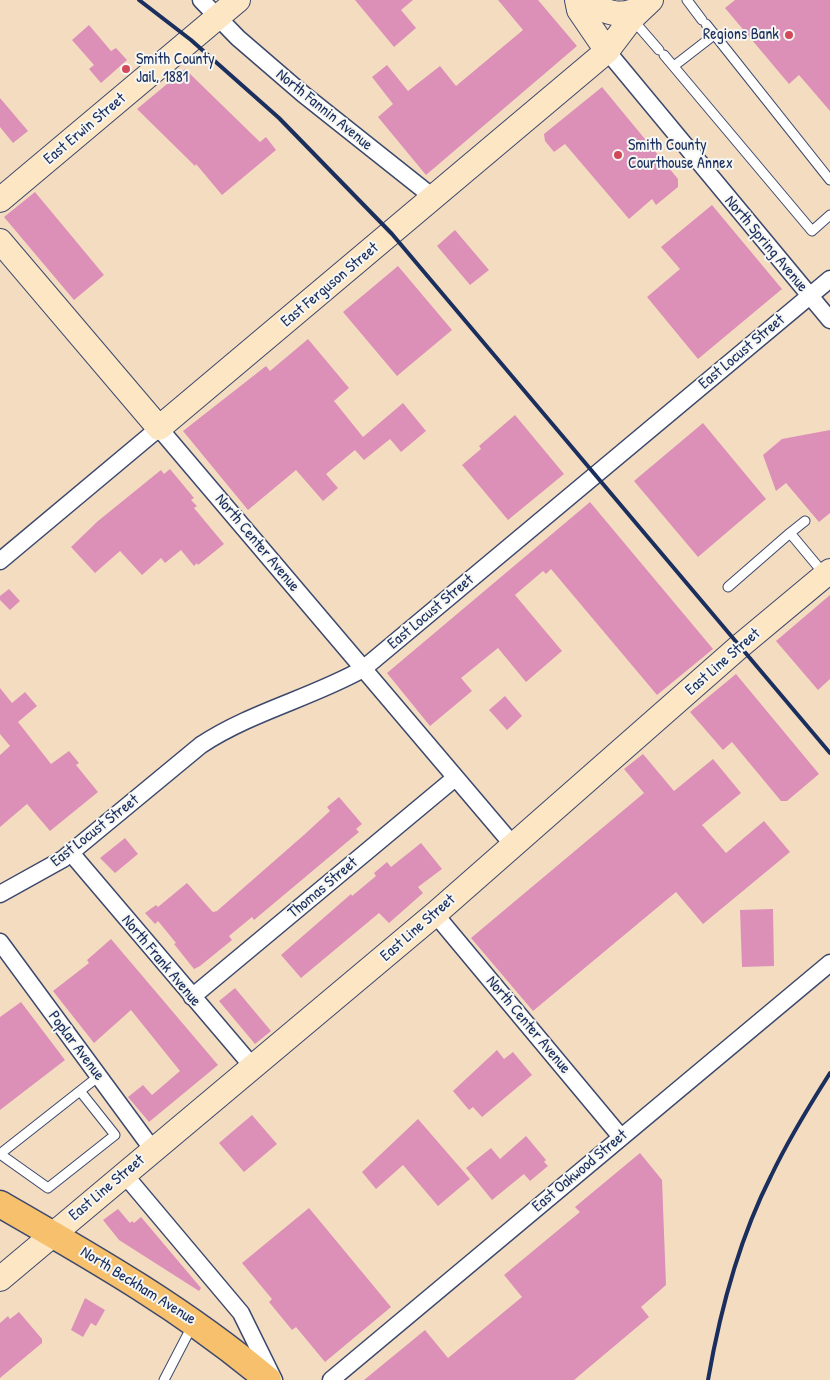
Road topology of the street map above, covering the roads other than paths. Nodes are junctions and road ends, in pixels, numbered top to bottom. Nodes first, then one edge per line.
1 (201, 0) edge
2 (238, 0) edge
3 (577, 0) edge
4 (588, 0) edge
5 (686, 0) edge
6 (642, 8) edge
7 (216, 18) junction
8 (714, 35) junction
9 (607, 51) junction
10 (674, 66) junction
11 (830, 180) edge
12 (434, 198) junction
13 (0, 200) edge
14 (830, 215) edge
15 (0, 241) edge
16 (830, 279) edge
17 (810, 296) junction
18 (830, 320) edge
19 (160, 428) junction
20 (806, 521) dead end
21 (790, 534) junction
22 (0, 561) edge
23 (828, 573) edge
24 (728, 587) dead end
25 (363, 668) junction
26 (455, 778) junction
27 (513, 845) junction
28 (71, 853) junction
29 (0, 894) edge
30 (435, 914) junction
31 (2, 951) edge
32 (830, 963) edge
33 (192, 997) junction
34 (253, 1067) junction
35 (99, 1076) junction
36 (80, 1091) junction
37 (621, 1137) junction
38 (153, 1150) junction
39 (0, 1154) edge
40 (124, 1174) junction
41 (0, 1204) edge
42 (53, 1234) junction
43 (0, 1279) edge
44 (195, 1321) junction
45 (164, 1380) edge
46 (268, 1380) edge
47 (274, 1380) edge
48 (331, 1380) edge

1 - 7 street, North Fannin Avenue
2 - 7 main road, East Erwin Street
3 - 9 main road, North Spring Avenue
4 - 6 main road
5 - 8 lane
6 - 9 main road, East Ferguson Street
6 - 10 lane
7 - 12 street, North Fannin Avenue
7 - 13 main road, East Erwin Street
8 - 10 lane
8 - 11 lane
9 - 12 main road, East Ferguson Street
9 - 17 street, North Spring Avenue
10 - 14 lane
12 - 19 main road, East Ferguson Street
15 - 19 main road, North Center Avenue
16 - 17 street, East Locust Street
17 - 18 street, North Spring Avenue
17 - 25 street, East Locust Street
19 - 22 street, East Ferguson Street
19 - 25 street, North Center Avenue
20 - 21 lane
21 - 23 lane
21 - 24 lane
23 - 27 main road, East Line Street
25 - 26 street, North Center Avenue
25 - 28 street, East Locust Street
26 - 27 street, North Center Avenue
26 - 33 street, Thomas Street
27 - 30 main road, East Line Street
28 - 29 street, East Locust Street
28 - 33 street, North Frank Avenue
30 - 34 main road, East Line Street
30 - 37 street, North Center Avenue
31 - 35 street, Poplar Avenue
32 - 37 street, East Oakwood Street
33 - 34 street, North Frank Avenue
34 - 38 main road, East Line Street
35 - 36 lane
35 - 38 street, Poplar Avenue
36 - 39 lane
36 - 39 lane
37 - 48 street, East Oakwood Street
38 - 40 main road, East Line Street
40 - 42 main road, East Line Street
40 - 47 street
41 - 42 main road, North Beckham Avenue
42 - 43 main road, East Line Street
42 - 44 main road, North Beckham Avenue
44 - 45 lane
44 - 46 main road, North Beckham Avenue

